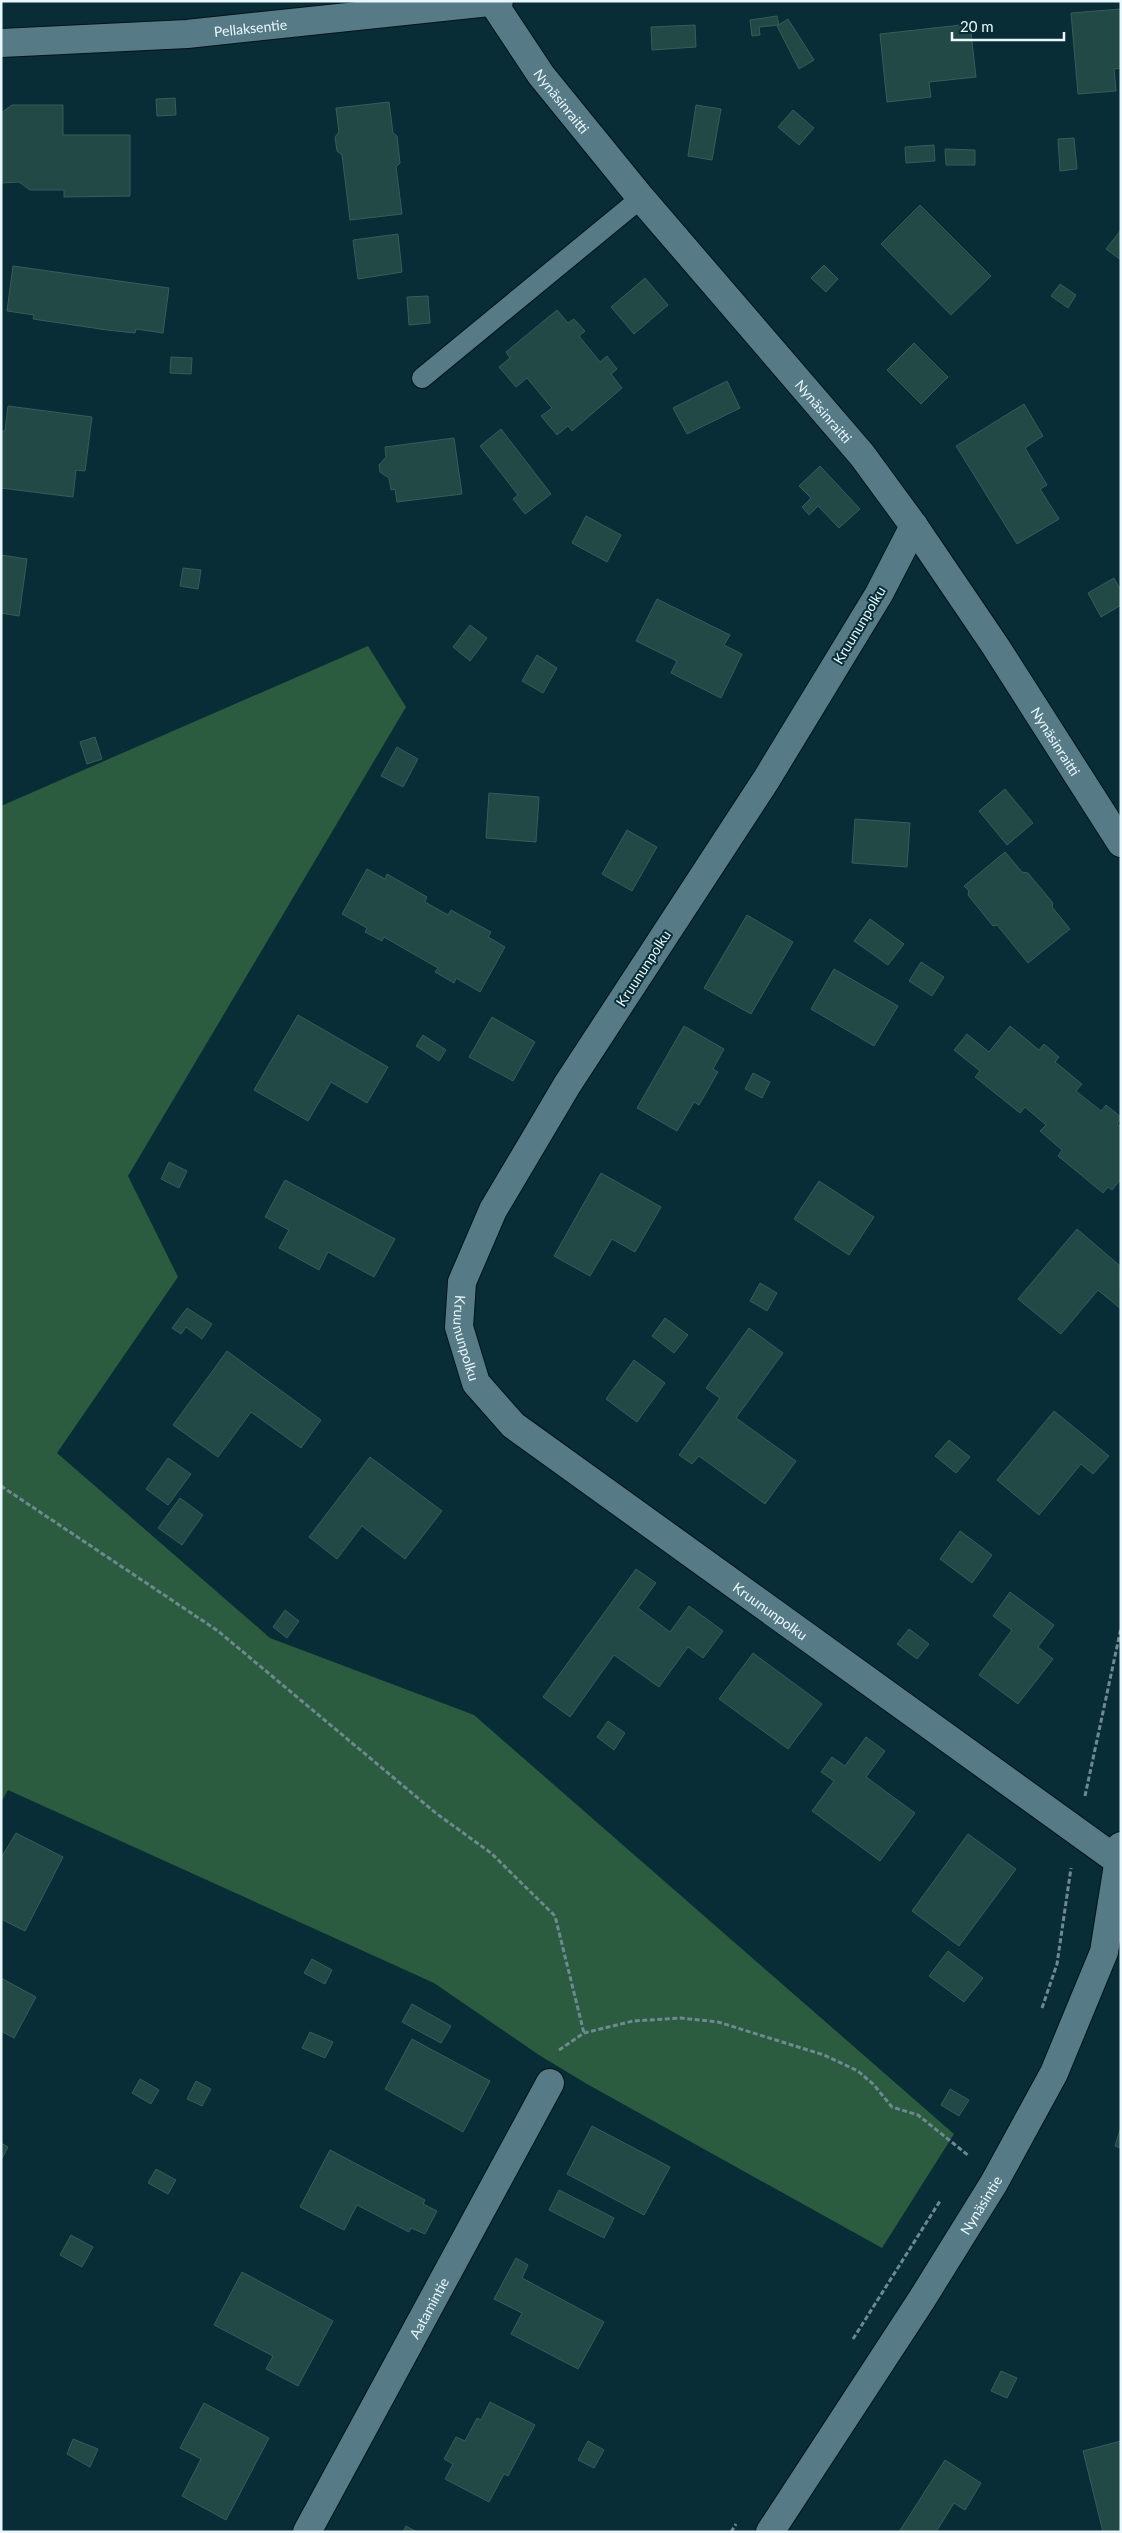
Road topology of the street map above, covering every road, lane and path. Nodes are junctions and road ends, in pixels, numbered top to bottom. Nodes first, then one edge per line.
1 (495, 2) edge
2 (1, 43) edge
3 (641, 198) junction
4 (422, 378) dead end
5 (914, 526) junction
6 (1121, 843) edge
7 (1, 1486) edge
8 (1121, 1628) edge
9 (1076, 1831) junction
10 (1120, 1857) edge
11 (1039, 2016) dead end
12 (584, 2033) junction
13 (550, 2083) joint
14 (974, 2148) dead end
15 (969, 2156) junction
16 (964, 2164) dead end
17 (943, 2196) dead end
18 (850, 2342) dead end
19 (737, 2524) dead end
20 (307, 2532) edge
21 (732, 2532) edge
22 (770, 2532) edge

1 - 2 street, Pellaksentie
1 - 3 street, Nynäsinraitti
3 - 4 lane
3 - 5 street, Nynäsinraitti
5 - 6 street, Nynäsinraitti
5 - 9 street, Kruununpolku
7 - 12 path
8 - 9 path
9 - 10 street, Kruununpolku
9 - 11 path
10 - 22 street, Nynäsintie
12 - 13 path
12 - 15 path
13 - 20 street, Aatamintie
14 - 15 path
15 - 16 path
17 - 18 path
19 - 21 path

